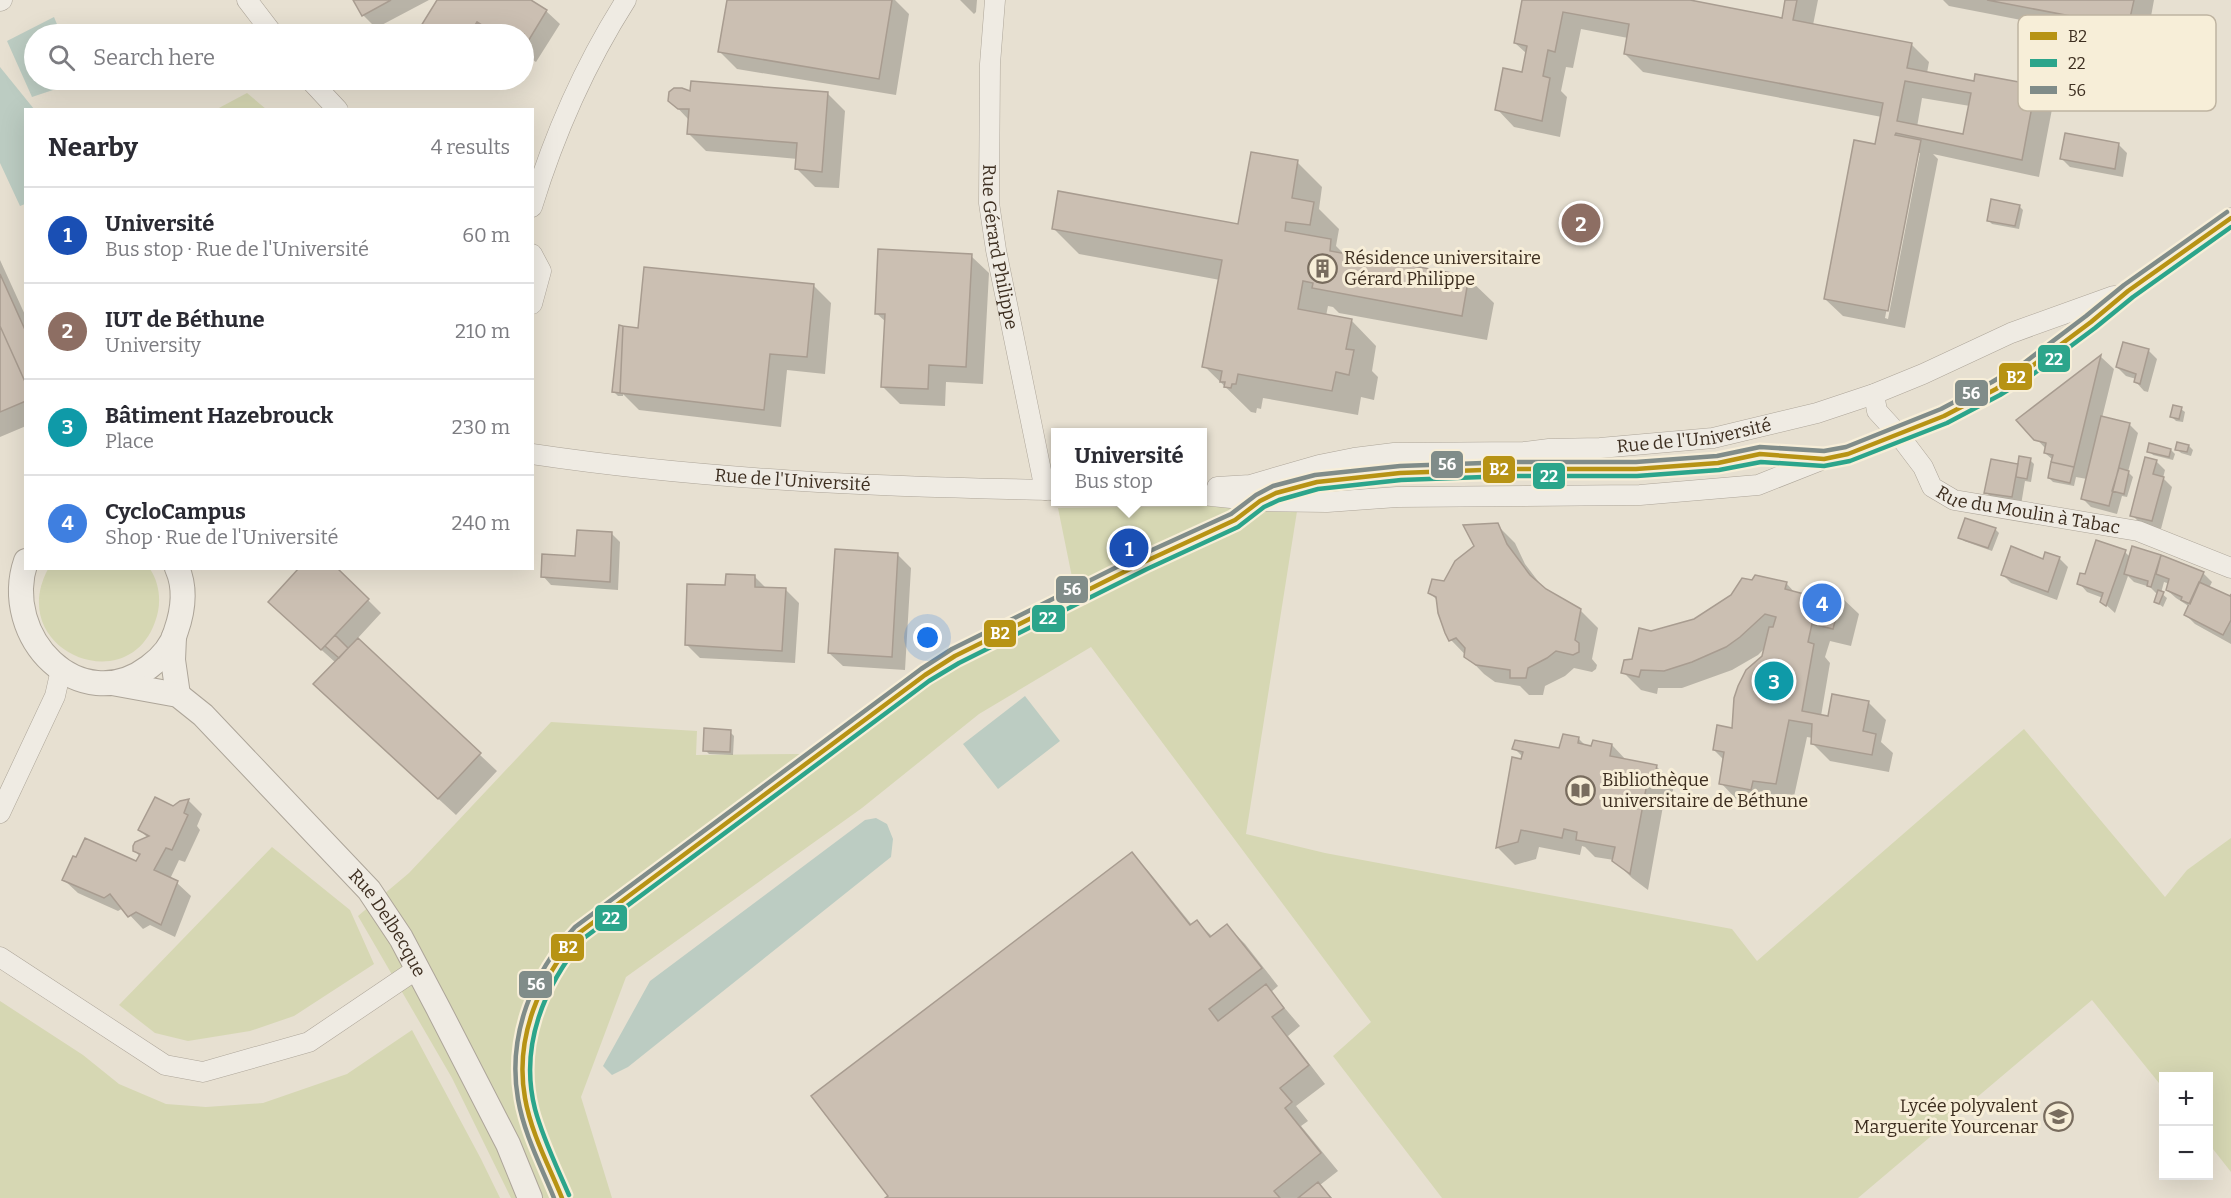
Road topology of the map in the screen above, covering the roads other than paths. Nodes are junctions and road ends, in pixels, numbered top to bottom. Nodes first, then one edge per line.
1 (247, 0) edge
2 (626, 0) edge
3 (995, 0) edge
4 (265, 24) edge
5 (319, 90) edge
6 (336, 108) edge
7 (534, 201) edge
8 (2231, 218) edge
9 (534, 259) edge
10 (2128, 291) junction
11 (534, 297) edge
12 (1874, 394) junction
13 (1898, 434) junction
14 (534, 454) edge
15 (1761, 454) dead end
16 (1824, 459) junction
17 (1207, 488) edge
18 (1050, 490) edge
19 (1207, 495) edge
20 (16, 566) edge
21 (2231, 568) edge
22 (177, 570) edge
23 (174, 637) junction
24 (60, 674) junction
25 (112, 683) junction
26 (178, 695) junction
27 (0, 813) edge
28 (0, 957) edge
29 (417, 969) junction
30 (530, 1198) edge

1 - 4 street
2 - 7 street
3 - 18 street, Rue Gérard Philippe
5 - 6 street
8 - 10 street, Rue de l'Université
9 - 11 street
10 - 12 street, Rue de l'Université
10 - 13 street, Rue de l'Université
12 - 13 street, Rue du Moulin à Tabac
12 - 17 street, Rue de l'Université
13 - 16 street, Rue de l'Université
13 - 21 street, Rue du Moulin à Tabac
14 - 18 street, Rue de l'Université
15 - 16 street
16 - 19 street
20 - 24 street
22 - 23 street
23 - 25 street
23 - 26 street
24 - 25 street
24 - 27 street
25 - 26 street, Rue Delbecque
26 - 29 street, Rue Delbecque
28 - 29 street
29 - 30 street, Rue Delbecque

